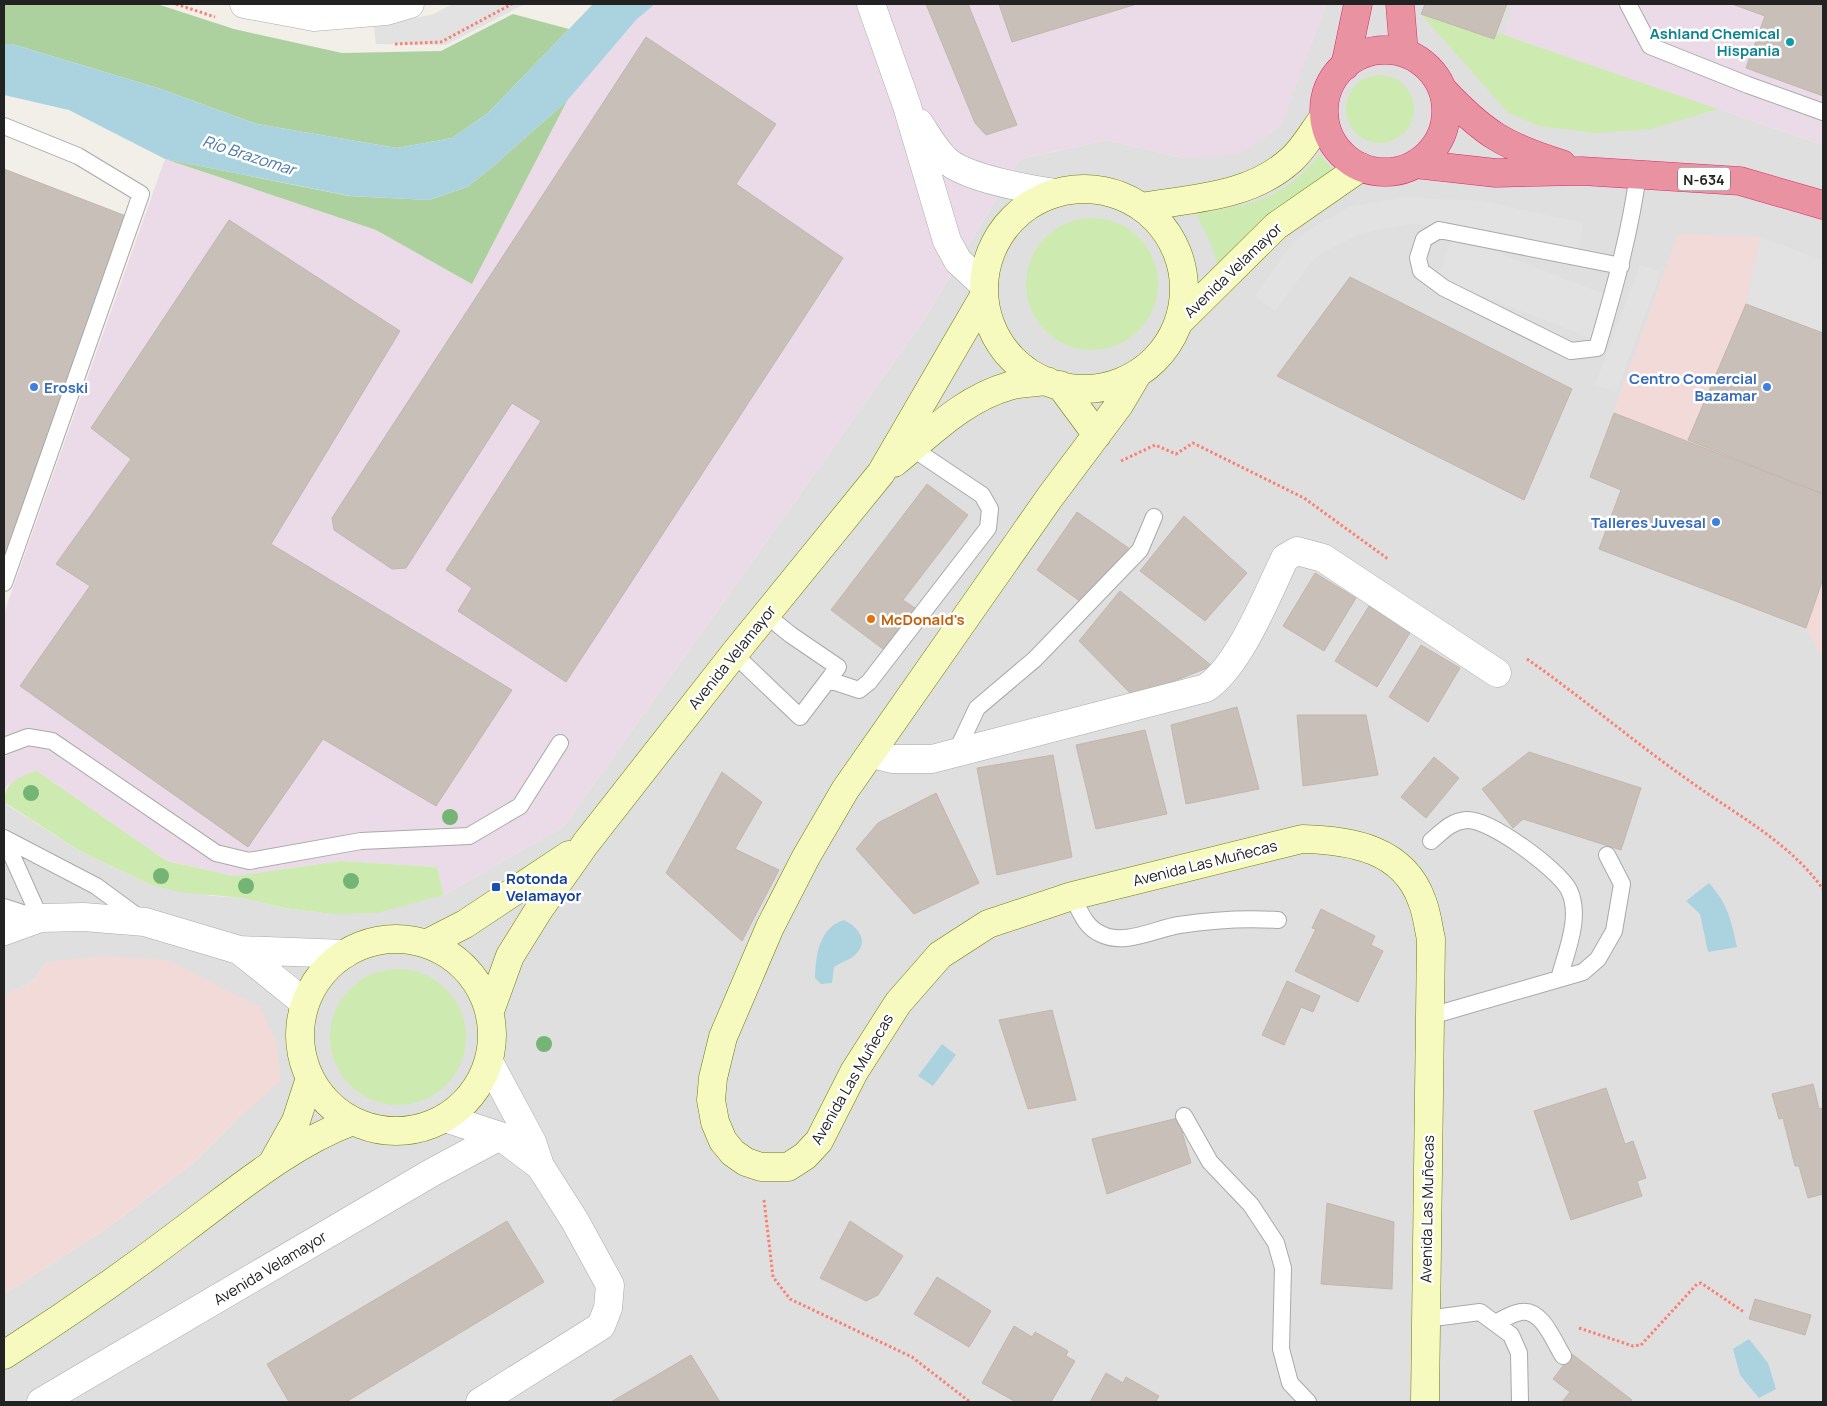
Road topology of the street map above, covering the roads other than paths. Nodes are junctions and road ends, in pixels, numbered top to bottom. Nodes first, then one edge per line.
1 (244, 4) edge
2 (410, 4) edge
3 (871, 4) edge
4 (1358, 4) edge
5 (1400, 4) edge
6 (1628, 4) edge
7 (1404, 53) junction
8 (1344, 66) junction
9 (1442, 89) junction
10 (907, 106) junction
11 (1823, 112) edge
12 (1324, 117) junction
13 (4, 126) edge
14 (1415, 164) junction
15 (1361, 167) junction
16 (1582, 171) junction
17 (1638, 174) junction
18 (1056, 193) junction
19 (1823, 205) edge
20 (1142, 208) junction
21 (1621, 266) junction
22 (984, 290) junction
23 (1179, 322) junction
24 (1138, 373) junction
25 (1054, 383) junction
26 (1096, 435) junction
27 (912, 448) junction
28 (881, 473) junction
29 (1154, 517) dead end
30 (4, 583) edge
31 (766, 615) junction
32 (734, 654) junction
33 (1497, 673) dead end
34 (829, 680) junction
35 (560, 743) dead end
36 (4, 746) edge
37 (960, 752) junction
38 (872, 754) junction
39 (4, 839) edge
40 (1431, 841) dead end
41 (586, 843) junction
42 (1607, 855) dead end
43 (1072, 896) junction
44 (4, 907) edge
45 (40, 918) junction
46 (1278, 920) dead end
47 (145, 922) junction
48 (4, 930) edge
49 (426, 944) junction
50 (239, 950) junction
51 (345, 954) junction
52 (1559, 979) junction
53 (305, 1003) junction
54 (490, 1011) junction
55 (1431, 1016) junction
56 (490, 1062) junction
57 (310, 1078) junction
58 (1184, 1116) dead end
59 (445, 1118) junction
60 (353, 1121) junction
61 (500, 1136) junction
62 (271, 1165) junction
63 (540, 1166) junction
64 (1426, 1319) junction
65 (1495, 1323) junction
66 (4, 1355) edge
67 (1562, 1356) dead end
68 (41, 1402) edge
69 (480, 1402) edge
70 (1308, 1402) edge
71 (1425, 1402) edge
72 (1520, 1402) edge

1 - 2 street
3 - 10 street
4 - 8 highway, N-634
5 - 7 highway
6 - 11 lane
7 - 8 highway, N-634
7 - 9 highway, N-634
8 - 12 highway, N-634
9 - 14 highway, N-634
9 - 16 highway, N-634
10 - 18 street
10 - 22 street
12 - 15 highway, N-634
12 - 20 street
13 - 30 lane
14 - 15 highway, N-634
14 - 16 highway, N-634
15 - 23 street, Avenida Velamayor
16 - 17 highway, N-634
17 - 19 highway, N-634
17 - 21 lane
18 - 20 street
18 - 22 street
20 - 23 street
21 - 21 lane
22 - 25 street
22 - 28 street
23 - 24 street
24 - 25 street
24 - 26 street, Avenida Las Muñecas
25 - 26 street
25 - 27 street
26 - 38 street, Avenida Las Muñecas
27 - 28 street
27 - 34 lane
28 - 31 street, Avenida Velamayor
29 - 37 lane
31 - 32 street, Avenida Velamayor
31 - 34 lane
32 - 34 lane
32 - 41 street, Avenida Velamayor
33 - 37 street
35 - 36 lane
37 - 38 street
38 - 43 street, Avenida Las Muñecas
39 - 45 lane
39 - 47 lane
40 - 52 lane
41 - 49 street, Avenida Velamayor
41 - 54 street, Avenida Velamayor
42 - 52 lane
43 - 46 lane
43 - 55 street, Avenida Las Muñecas
44 - 45 lane
45 - 47 street
45 - 48 street
47 - 50 street
49 - 51 street
49 - 54 street
50 - 51 street
50 - 53 street
51 - 53 street
52 - 55 lane
53 - 57 street
54 - 56 street
55 - 64 street, Avenida Las Muñecas
56 - 59 street
56 - 63 street
57 - 60 street
57 - 62 street
58 - 70 lane
59 - 60 street
59 - 61 street
60 - 62 street
61 - 63 street
61 - 68 street, Avenida Velamayor
62 - 66 street
63 - 69 street
64 - 65 lane
64 - 71 street, Avenida Las Muñecas
65 - 67 lane
65 - 72 lane

